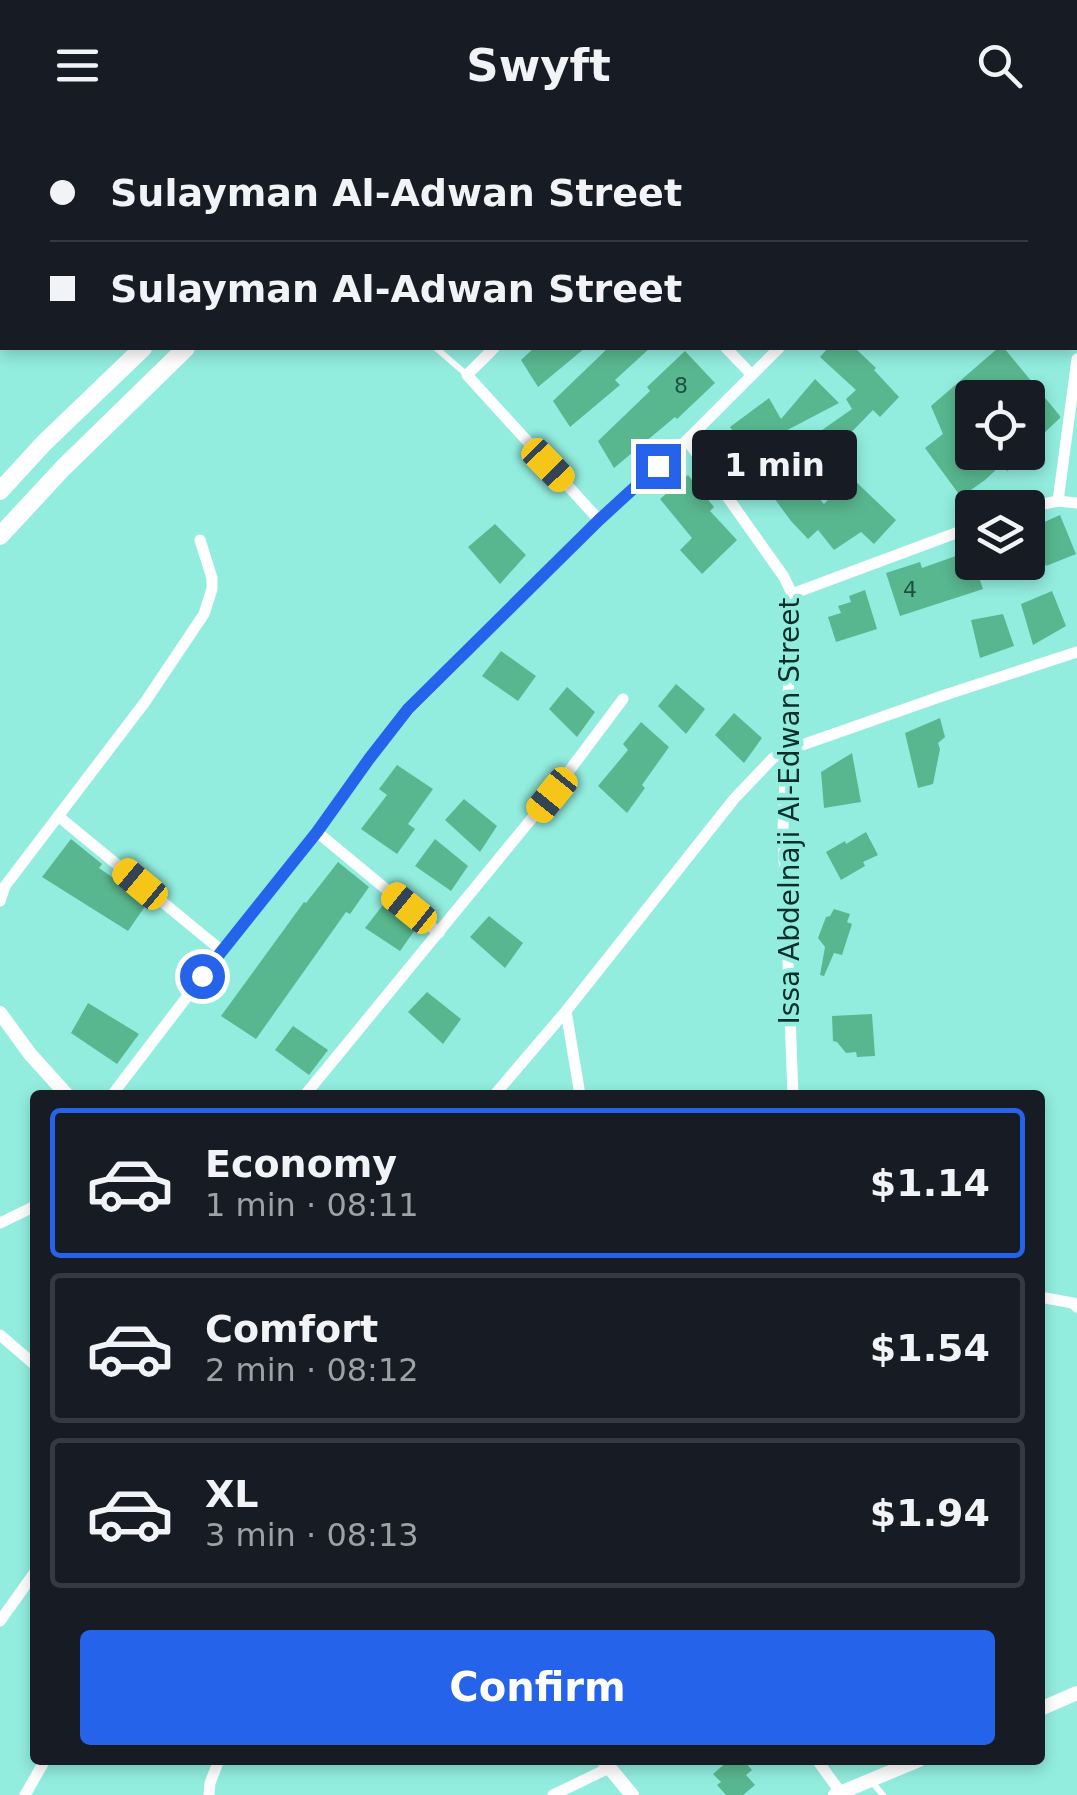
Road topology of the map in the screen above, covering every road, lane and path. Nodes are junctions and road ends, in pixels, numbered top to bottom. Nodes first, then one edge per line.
1 (142, 350) edge
2 (184, 350) edge
3 (438, 350) edge
4 (492, 350) edge
5 (728, 350) edge
6 (777, 350) edge
7 (1077, 358) edge
8 (751, 374) junction
9 (467, 375) junction
10 (687, 440) junction
11 (0, 491) edge
12 (1058, 501) junction
13 (1077, 503) edge
14 (1045, 504) edge
15 (599, 520) junction
16 (955, 532) edge
17 (0, 536) edge
18 (200, 540) dead end
19 (792, 594) junction
20 (1077, 652) edge
21 (623, 700) dead end
22 (786, 751) junction
23 (58, 816) junction
24 (317, 832) junction
25 (2, 888) edge
26 (0, 902) edge
27 (439, 933) junction
28 (222, 951) junction
29 (566, 1011) junction
30 (0, 1013) edge
31 (62, 1090) edge
32 (116, 1090) edge
33 (309, 1090) edge
34 (499, 1090) edge
35 (579, 1090) edge
36 (793, 1090) edge
37 (30, 1208) edge
38 (0, 1223) edge
39 (1045, 1298) edge
40 (1077, 1306) edge
41 (2, 1340) edge
42 (30, 1361) edge
43 (30, 1579) edge
44 (0, 1621) edge
45 (1077, 1693) edge
46 (1045, 1707) edge
47 (42, 1765) edge
48 (217, 1765) edge
49 (604, 1765) edge
50 (607, 1765) edge
51 (820, 1765) edge
52 (907, 1765) edge
53 (870, 1780) junction
54 (838, 1794) edge
55 (24, 1795) edge
56 (209, 1795) edge
57 (553, 1795) edge
58 (632, 1795) edge
59 (884, 1795) edge

1 - 11 main road
2 - 17 main road
3 - 9 lane
4 - 9 street
5 - 8 street
6 - 8 street
7 - 12 street
8 - 10 street
9 - 15 street
10 - 15 street
10 - 19 street, Issa Abdelnaji Al-Edwan Street
12 - 13 street
12 - 14 street
15 - 24 street
16 - 19 street
18 - 23 street
19 - 22 street, Issa Abdelnaji Al-Edwan Street
20 - 22 street
21 - 27 street
22 - 29 street
22 - 36 street, Issa Abdelnaji Al-Edwan Street
23 - 25 street
23 - 28 street
24 - 27 street
24 - 28 street
25 - 26 street
27 - 33 street
28 - 32 street
29 - 34 street
29 - 35 street
30 - 31 street
37 - 38 street
39 - 40 street
41 - 42 street
43 - 44 street
45 - 46 street
47 - 55 street
48 - 56 street
49 - 57 street
50 - 58 street
51 - 54 street
52 - 53 street
53 - 54 street
53 - 59 lane

